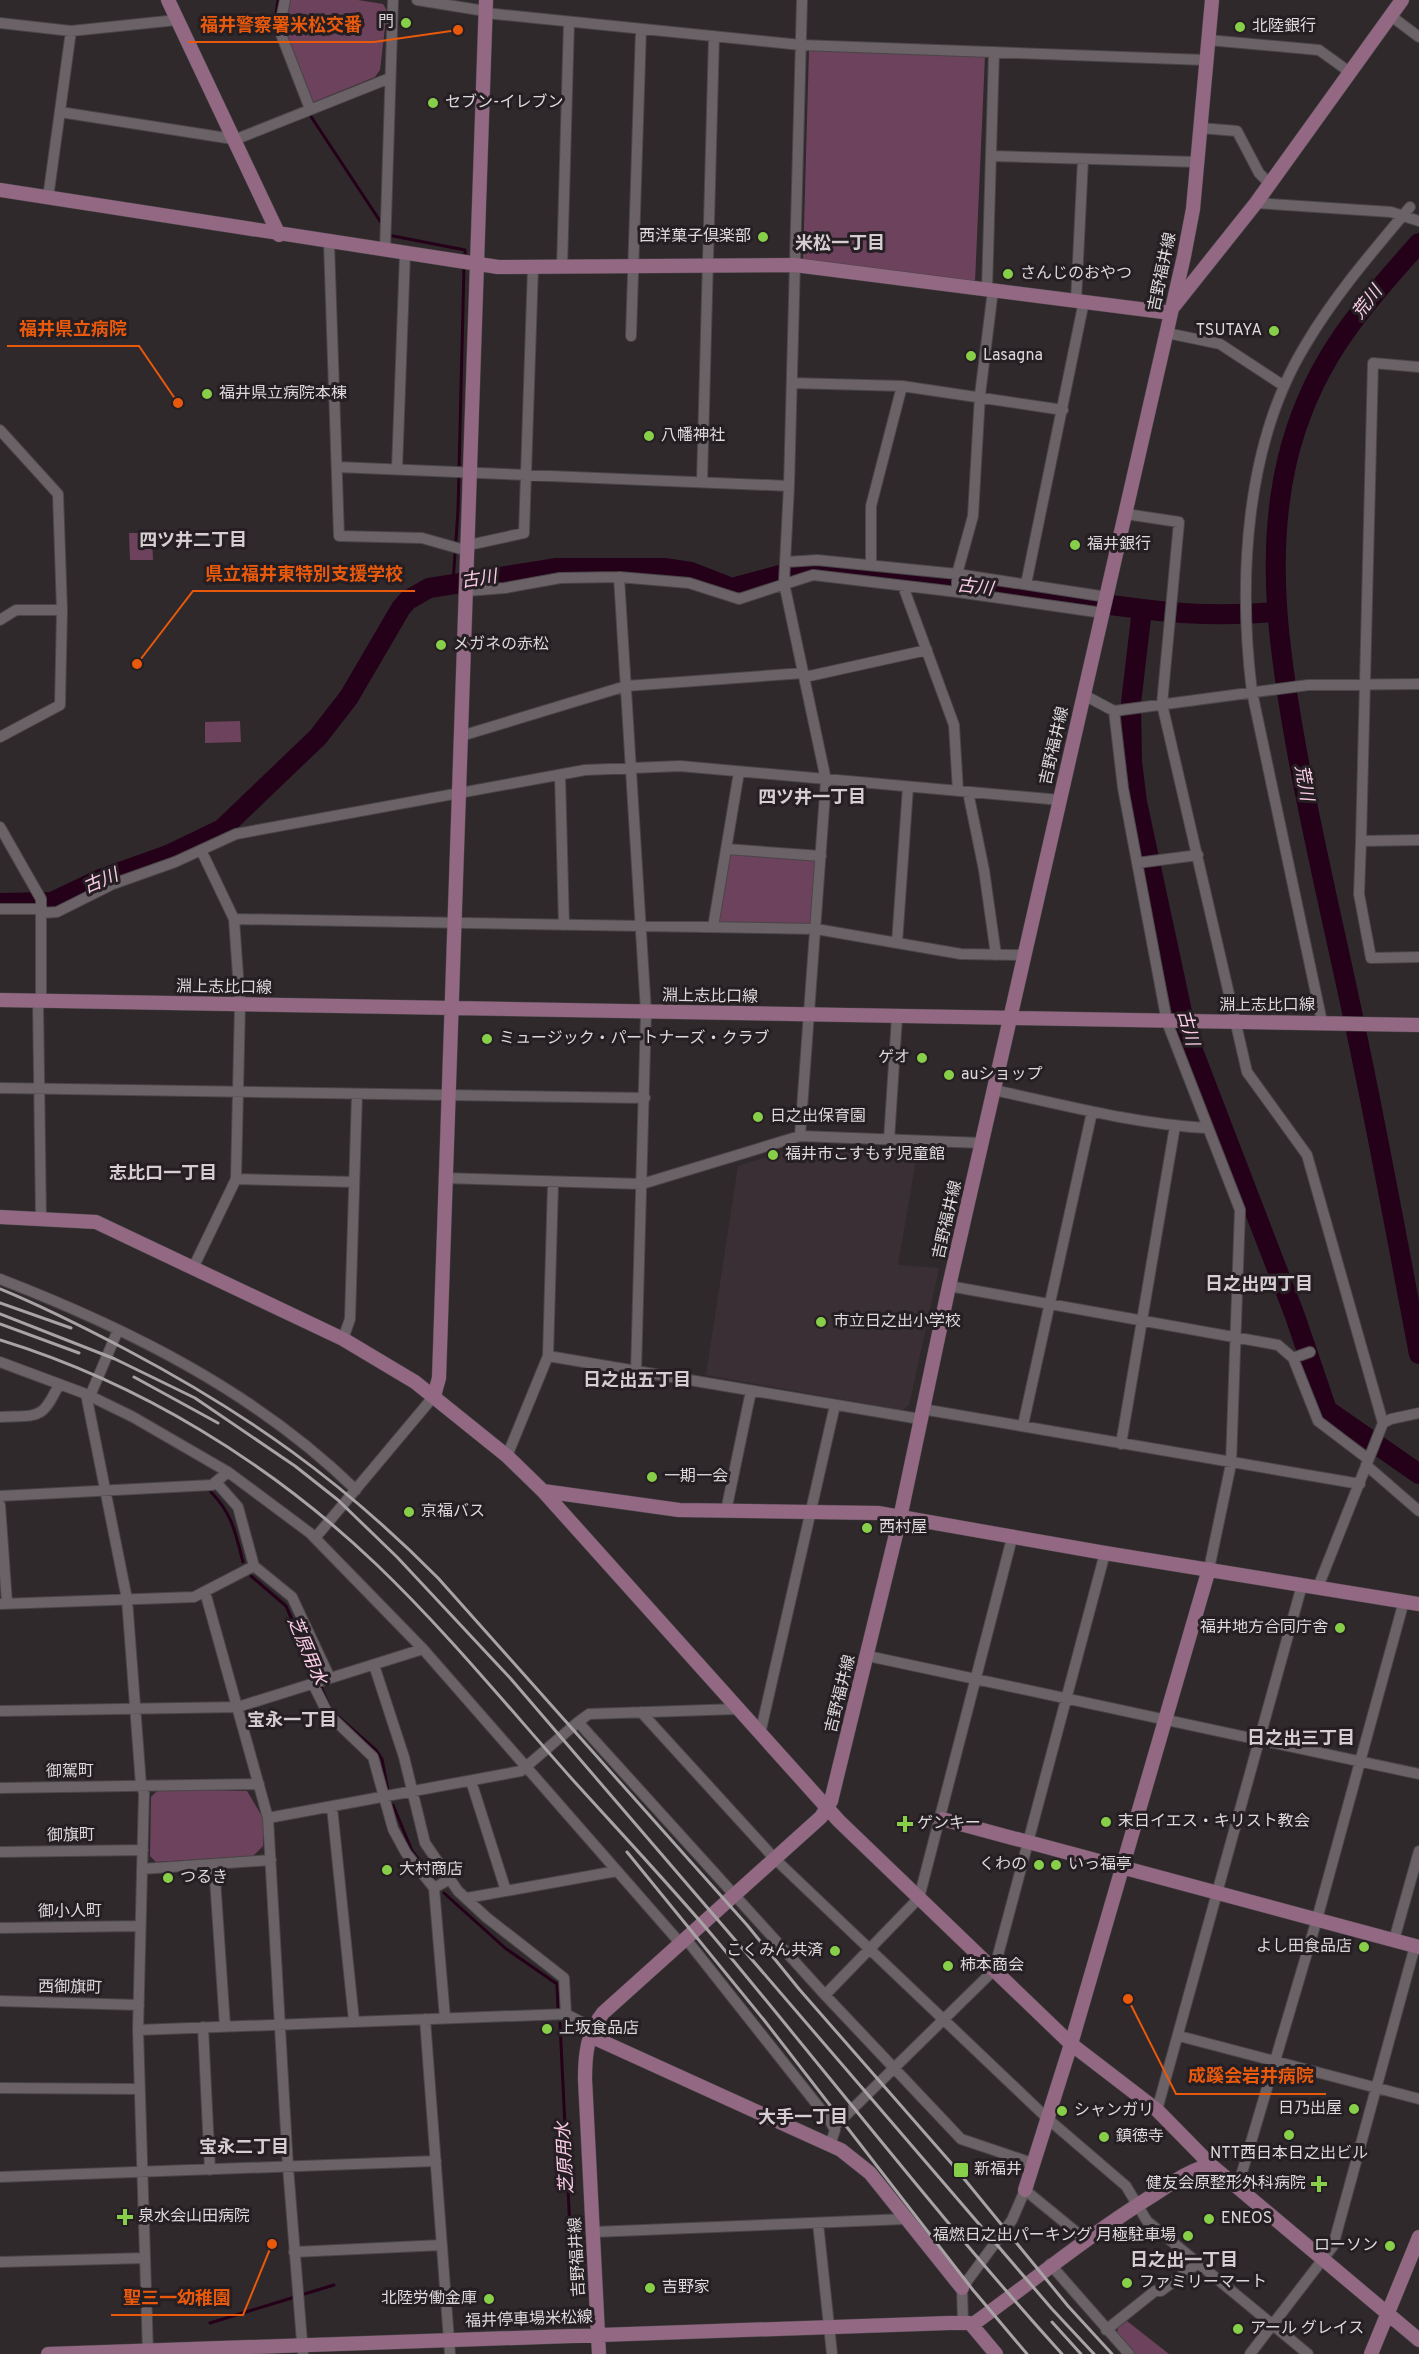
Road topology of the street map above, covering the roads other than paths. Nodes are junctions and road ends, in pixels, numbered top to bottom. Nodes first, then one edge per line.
1 (168, 0) edge
2 (285, 0) edge
3 (393, 0) edge
4 (417, 0) edge
5 (802, 0) edge
6 (1212, 0) edge
7 (1402, 0) edge
8 (485, 8) edge
9 (1391, 16) junction
10 (177, 20) junction
11 (569, 22) junction
12 (0, 23) edge
13 (641, 29) junction
14 (71, 31) junction
15 (714, 36) junction
16 (1419, 37) edge
17 (1208, 40) junction
18 (801, 45) junction
19 (994, 52) junction
20 (1206, 60) junction
21 (1351, 73) junction
22 (390, 78) junction
23 (310, 110) junction
24 (60, 112) junction
25 (1200, 128) junction
26 (233, 139) junction
27 (991, 156) junction
28 (1083, 159) junction
29 (1197, 162) junction
30 (1270, 184) junction
31 (0, 190) edge
32 (48, 198) junction
33 (1256, 203) junction
34 (1410, 215) edge
35 (279, 235) junction
36 (329, 243) junction
37 (385, 251) junction
38 (405, 254) junction
39 (478, 265) junction
40 (795, 265) junction
41 (634, 266) junction
42 (707, 266) junction
43 (533, 267) junction
44 (562, 267) junction
45 (990, 290) junction
46 (1080, 301) junction
47 (1172, 311) junction
48 (1167, 333) junction
49 (631, 336) dead end
50 (1419, 367) edge
51 (792, 384) junction
52 (902, 386) junction
53 (1284, 386) junction
54 (980, 395) junction
55 (1064, 410) junction
56 (0, 430) edge
57 (337, 467) junction
58 (397, 469) junction
59 (471, 472) junction
60 (526, 475) junction
61 (702, 482) junction
62 (789, 486) junction
63 (1126, 514) junction
64 (468, 548) junction
65 (786, 562) junction
66 (871, 565) junction
67 (957, 574) junction
68 (619, 577) junction
69 (784, 583) junction
70 (1026, 584) junction
71 (903, 586) junction
72 (467, 591) junction
73 (957, 592) junction
74 (1107, 597) junction
75 (62, 610) junction
76 (1103, 613) junction
77 (0, 620) edge
78 (927, 650) junction
79 (804, 675) junction
80 (1363, 683) junction
81 (1419, 684) edge
82 (626, 686) junction
83 (1252, 692) junction
84 (1084, 695) junction
85 (1162, 704) junction
86 (1118, 710) junction
87 (461, 736) junction
88 (0, 737) edge
89 (632, 767) junction
90 (739, 772) junction
91 (560, 775) junction
92 (826, 780) junction
93 (908, 787) junction
94 (963, 792) junction
95 (459, 795) junction
96 (1060, 800) junction
97 (0, 826) edge
98 (1419, 840) edge
99 (1361, 841) junction
100 (726, 849) junction
101 (201, 850) junction
102 (1198, 855) junction
103 (821, 856) junction
104 (1139, 862) junction
105 (0, 909) edge
106 (42, 911) junction
107 (234, 919) junction
108 (455, 923) junction
109 (564, 925) junction
110 (641, 926) junction
111 (713, 927) junction
112 (816, 929) junction
113 (897, 943) junction
114 (996, 955) junction
115 (1025, 955) junction
116 (1419, 957) edge
117 (0, 1000) edge
118 (39, 1001) junction
119 (240, 1004) junction
120 (452, 1009) junction
121 (646, 1012) junction
122 (810, 1016) junction
123 (897, 1017) junction
124 (1011, 1018) junction
125 (1177, 1022) junction
126 (1236, 1022) junction
127 (1322, 1022) junction
128 (1419, 1025) edge
129 (0, 1088) edge
130 (40, 1089) junction
131 (994, 1090) junction
132 (238, 1092) junction
133 (357, 1094) junction
134 (448, 1096) junction
135 (645, 1098) junction
136 (1092, 1112) junction
137 (1175, 1126) junction
138 (1206, 1128) junction
139 (800, 1136) junction
140 (889, 1140) junction
141 (982, 1143) junction
142 (236, 1179) junction
143 (444, 1179) junction
144 (354, 1182) junction
145 (553, 1184) junction
146 (642, 1184) junction
147 (0, 1217) edge
148 (41, 1219) junction
149 (193, 1268) junction
150 (0, 1279) edge
151 (949, 1286) junction
152 (1051, 1304) junction
153 (1143, 1322) junction
154 (118, 1330) junction
155 (1238, 1338) junction
156 (343, 1340) junction
157 (1310, 1352) dead end
158 (548, 1356) junction
159 (1296, 1357) junction
160 (0, 1362) edge
161 (636, 1372) junction
162 (59, 1384) junction
163 (751, 1391) junction
164 (88, 1395) junction
165 (434, 1396) junction
166 (835, 1404) junction
167 (1419, 1413) edge
168 (921, 1414) junction
169 (0, 1417) edge
170 (1023, 1425) junction
171 (1381, 1428) junction
172 (1121, 1444) junction
173 (507, 1456) junction
174 (1368, 1459) junction
175 (1231, 1464) junction
176 (228, 1472) junction
177 (216, 1482) junction
178 (1359, 1484) junction
179 (104, 1490) junction
180 (356, 1490) junction
181 (543, 1491) junction
182 (0, 1496) edge
183 (0, 1505) edge
184 (726, 1511) junction
185 (1419, 1511) edge
186 (813, 1512) junction
187 (900, 1518) junction
188 (315, 1538) junction
189 (1012, 1538) junction
190 (1106, 1554) junction
191 (254, 1566) junction
192 (1209, 1569) junction
193 (1302, 1585) junction
194 (1318, 1587) junction
195 (205, 1592) junction
196 (127, 1599) junction
197 (1404, 1601) junction
198 (4, 1604) edge
199 (1419, 1604) edge
200 (423, 1649) junction
201 (868, 1656) junction
202 (374, 1665) junction
203 (330, 1678) junction
204 (976, 1679) junction
205 (313, 1684) junction
206 (1067, 1698) junction
207 (238, 1707) junction
208 (135, 1708) junction
209 (737, 1709) junction
210 (0, 1710) edge
211 (641, 1712) junction
212 (1166, 1720) junction
213 (578, 1722) junction
214 (760, 1734) junction
215 (1259, 1740) junction
216 (1359, 1761) junction
217 (526, 1768) junction
218 (1419, 1774) edge
219 (471, 1780) junction
220 (259, 1784) junction
221 (141, 1785) junction
222 (0, 1788) edge
223 (412, 1792) junction
224 (383, 1798) junction
225 (332, 1807) junction
226 (828, 1809) junction
227 (268, 1818) junction
228 (942, 1819) junction
229 (1029, 1841) junction
230 (142, 1850) junction
231 (1419, 1851) edge
232 (0, 1852) edge
233 (775, 1859) junction
234 (271, 1860) junction
235 (214, 1864) junction
236 (1123, 1867) junction
237 (142, 1869) junction
238 (617, 1871) junction
239 (450, 1879) junction
240 (434, 1888) junction
241 (506, 1891) junction
242 (1218, 1894) junction
243 (735, 1896) junction
244 (467, 1898) junction
245 (920, 1898) junction
246 (1317, 1919) junction
247 (140, 1926) junction
248 (0, 1928) edge
249 (1394, 1940) junction
250 (683, 1941) junction
251 (1417, 1946) edge
252 (870, 1949) junction
253 (994, 1970) junction
254 (825, 1995) junction
255 (0, 2001) edge
256 (138, 2005) junction
257 (566, 2014) junction
258 (444, 2018) junction
259 (425, 2019) junction
260 (943, 2019) junction
261 (354, 2021) junction
262 (280, 2024) junction
263 (225, 2026) junction
264 (203, 2027) junction
265 (138, 2030) junction
266 (592, 2032) junction
267 (1179, 2036) junction
268 (1071, 2044) junction
269 (1276, 2061) junction
270 (895, 2068) junction
271 (0, 2088) edge
272 (1378, 2088) junction
273 (140, 2089) junction
274 (1419, 2099) edge
275 (1157, 2110) junction
276 (1048, 2119) junction
277 (834, 2127) junction
278 (830, 2145) junction
279 (436, 2161) junction
280 (1032, 2163) junction
281 (1211, 2165) junction
282 (288, 2167) junction
283 (210, 2170) junction
284 (142, 2173) junction
285 (0, 2177) edge
286 (1238, 2186) junction
287 (1025, 2190) junction
288 (1137, 2205) junction
289 (905, 2219) junction
290 (818, 2223) junction
291 (594, 2232) junction
292 (1419, 2237) edge
293 (1086, 2240) junction
294 (442, 2245) junction
295 (294, 2252) junction
296 (145, 2258) junction
297 (1323, 2261) junction
298 (0, 2262) edge
299 (1050, 2264) junction
300 (1197, 2264) junction
301 (962, 2288) junction
302 (1385, 2313) junction
303 (967, 2324) junction
304 (1273, 2326) junction
305 (828, 2327) junction
306 (1106, 2330) junction
307 (599, 2334) junction
308 (449, 2339) junction
309 (1419, 2340) edge
310 (302, 2349) edge
311 (204, 2351) edge
312 (148, 2352) edge
313 (48, 2354) edge
314 (450, 2354) edge
315 (599, 2354) edge
316 (832, 2354) edge
317 (996, 2354) edge
318 (1129, 2354) edge
319 (1250, 2354) edge
320 (1308, 2354) edge
321 (1371, 2354) edge

1 - 10 street
2 - 23 street
3 - 22 street
4 - 8 street
5 - 18 street
6 - 17 street, 吉野福井線
7 - 9 street
8 - 11 street
8 - 39 street
9 - 16 street
9 - 21 street
10 - 14 street
10 - 26 street
11 - 13 street
11 - 44 street
12 - 14 street
13 - 15 street
13 - 41 street
14 - 24 street
15 - 18 street
15 - 42 street
17 - 20 street, 吉野福井線
17 - 21 street
18 - 19 street
18 - 40 street
19 - 20 street
19 - 27 street
20 - 25 street, 吉野福井線
21 - 30 street
22 - 23 street
22 - 37 street
23 - 26 street
24 - 26 street
24 - 32 street
25 - 29 street, 吉野福井線
25 - 30 street
26 - 35 street
27 - 28 street
27 - 45 street
28 - 29 street
28 - 46 street
29 - 47 street, 吉野福井線
30 - 33 street
31 - 32 street
32 - 35 street
33 - 34 street
33 - 47 street
34 - 53 street
35 - 36 street
36 - 37 street
36 - 57 street
37 - 38 street
38 - 39 street
38 - 58 street
39 - 43 street
39 - 59 street
40 - 42 street
40 - 45 street
40 - 51 street
41 - 42 street
41 - 44 street
41 - 49 street
42 - 61 street
43 - 44 street
43 - 60 street
45 - 46 street
45 - 54 street
46 - 47 street
46 - 55 street
47 - 48 street, 吉野福井線
48 - 53 street
48 - 63 street, 吉野福井線
50 - 80 street
51 - 52 street
51 - 62 street
52 - 54 street
52 - 66 street
53 - 83 street
54 - 55 street
54 - 67 street
55 - 70 street
56 - 75 street
57 - 58 street
57 - 64 street
58 - 59 street
59 - 60 street
59 - 64 street
60 - 61 street
60 - 64 street
61 - 62 street
62 - 65 street
63 - 74 street, 吉野福井線
63 - 85 street
64 - 72 street
65 - 66 street
65 - 69 street
66 - 67 street
67 - 70 street
67 - 73 street
68 - 69 street
68 - 72 street
68 - 82 street
69 - 71 street
69 - 79 street
70 - 74 street
71 - 73 street
71 - 78 street
72 - 87 street
73 - 76 street
74 - 76 street, 吉野福井線
75 - 77 street
75 - 88 street
76 - 84 street, 吉野福井線
78 - 79 street
78 - 94 street
79 - 82 street
79 - 92 street
80 - 81 street
80 - 83 street
80 - 99 street
82 - 87 street
82 - 89 street
83 - 85 street
83 - 127 street
84 - 86 street
84 - 96 street, 吉野福井線
85 - 86 street
85 - 102 street
86 - 104 street
87 - 95 street
89 - 90 street
89 - 91 street
89 - 110 street
90 - 92 street
90 - 100 street
91 - 95 street
91 - 109 street
92 - 93 street
92 - 103 street
93 - 94 street
93 - 113 street
94 - 96 street
94 - 114 street
95 - 101 street
95 - 108 street
96 - 115 street, 吉野福井線
97 - 106 street
98 - 99 street
99 - 116 street
100 - 103 street
100 - 111 street
101 - 106 street
101 - 107 street
102 - 104 street
102 - 126 street
103 - 112 street
104 - 125 street
105 - 106 street
106 - 118 street
107 - 108 street
107 - 119 street
108 - 109 street
108 - 120 street
109 - 110 street
110 - 111 street
110 - 121 street
111 - 112 street
112 - 113 street
112 - 122 street
113 - 114 street
114 - 115 street
115 - 124 street, 吉野福井線
117 - 118 street, 淵上志比口線
118 - 119 street, 淵上志比口線
118 - 130 street
119 - 120 street, 淵上志比口線
119 - 132 street
120 - 121 street, 淵上志比口線
120 - 134 street
121 - 122 street, 淵上志比口線
121 - 135 street
122 - 123 street, 淵上志比口線
122 - 139 street
123 - 124 street, 淵上志比口線
123 - 140 street
124 - 125 street, 淵上志比口線
124 - 131 street, 吉野福井線
125 - 126 street, 淵上志比口線
125 - 138 street
126 - 127 street, 淵上志比口線
126 - 171 street
127 - 128 street, 淵上志比口線
129 - 130 street
130 - 132 street
130 - 148 street
131 - 136 street
131 - 141 street, 吉野福井線
132 - 133 street
132 - 142 street
133 - 134 street
133 - 144 street
134 - 135 street
134 - 143 street
135 - 146 street
136 - 137 street
136 - 152 street
137 - 138 street
137 - 153 street
138 - 155 street
139 - 140 street
139 - 146 street
140 - 141 street
141 - 151 street, 吉野福井線
142 - 144 street
142 - 149 street
143 - 145 street
143 - 165 street
144 - 156 street
145 - 146 street
145 - 158 street
146 - 161 street
147 - 148 street
148 - 149 street
149 - 156 street
150 - 154 street
151 - 152 street
151 - 168 street, 吉野福井線
152 - 153 street
152 - 170 street
153 - 155 street
153 - 172 street
154 - 164 street
154 - 180 street
155 - 159 street
155 - 175 street
156 - 165 street
157 - 159 street
158 - 161 street
158 - 173 street
159 - 174 street
160 - 162 street
161 - 163 street
162 - 164 street
162 - 169 street
163 - 166 street
163 - 184 street
164 - 176 street
164 - 179 street
165 - 173 street
165 - 180 street
166 - 168 street
166 - 186 street
167 - 171 street
168 - 170 street
168 - 187 street, 吉野福井線
170 - 172 street
171 - 174 street
172 - 175 street
173 - 181 street
174 - 178 street
174 - 185 street
175 - 178 street
175 - 192 street
176 - 177 street
176 - 188 street
177 - 179 street
177 - 191 street
178 - 194 street
179 - 182 street
179 - 196 street
180 - 188 street
181 - 184 street
181 - 209 street
183 - 198 street
184 - 186 street
186 - 187 street
186 - 214 street
187 - 189 street
187 - 201 street, 吉野福井線
188 - 200 street
189 - 190 street
189 - 204 street
190 - 192 street
190 - 206 street
191 - 195 street
191 - 203 street
192 - 193 street
192 - 212 street
193 - 194 street
193 - 215 street
194 - 197 street
195 - 196 street
195 - 207 street
196 - 198 street
196 - 208 street
197 - 199 street
197 - 216 street
200 - 202 street
200 - 217 street
201 - 204 street
201 - 226 street, 吉野福井線
202 - 203 street
202 - 223 street
203 - 205 street
204 - 206 street
204 - 228 street
205 - 207 street
205 - 224 street
206 - 212 street
206 - 229 street
207 - 208 street
207 - 220 street
208 - 210 street
208 - 221 street
209 - 211 street
209 - 214 street
211 - 213 street
211 - 233 street
212 - 215 street
212 - 236 street
213 - 217 street
213 - 243 street
214 - 226 street
215 - 216 street
215 - 242 street
216 - 218 street
216 - 246 street
217 - 219 street
217 - 238 street
219 - 223 street
219 - 241 street
220 - 221 street, 御駕町
220 - 227 street
221 - 222 street, 御駕町
221 - 230 street
223 - 224 street
223 - 239 street
224 - 225 street
224 - 240 street
225 - 227 street
225 - 261 street
226 - 233 street, 吉野福井線
226 - 245 street
227 - 234 street
228 - 229 street
228 - 245 street
229 - 236 street
229 - 253 street
230 - 232 street, 御旗町
230 - 237 street
231 - 249 street
233 - 243 street, 吉野福井線
233 - 252 street
234 - 235 street
234 - 262 street
235 - 237 street
235 - 263 street
236 - 242 street
236 - 268 street
237 - 247 street
238 - 241 street
238 - 250 street
239 - 240 street
239 - 244 street
240 - 258 street
241 - 244 street
242 - 246 street
242 - 267 street
243 - 250 street, 吉野福井線
243 - 254 street
244 - 257 street
245 - 252 street
245 - 253 street
246 - 249 street
246 - 269 street
247 - 248 street, 御小人町
247 - 256 street
249 - 251 street
250 - 266 street, 吉野福井線
250 - 277 street
251 - 272 street
252 - 254 street
252 - 260 street
253 - 260 street
253 - 268 street
254 - 270 street
255 - 256 street, 西御旗町
256 - 265 street
257 - 258 street
257 - 266 street
258 - 259 street
259 - 261 street
259 - 279 street
260 - 270 street
260 - 276 street
261 - 262 street
262 - 263 street
262 - 282 street
263 - 264 street
264 - 265 street
264 - 283 street
265 - 273 street
266 - 278 street
266 - 291 street, 吉野福井線
267 - 269 street
267 - 275 street
268 - 275 street
268 - 276 street
269 - 272 street
269 - 286 street
270 - 277 street
270 - 280 street
271 - 273 street
272 - 274 street
272 - 297 street
273 - 284 street
275 - 281 street
276 - 280 street
276 - 288 street
277 - 278 street
278 - 289 street
279 - 282 street
279 - 294 street
280 - 287 street
281 - 286 street
281 - 288 street
282 - 283 street
282 - 295 street
283 - 284 street
284 - 285 street
284 - 296 street
286 - 297 street
287 - 293 street
287 - 301 street
288 - 293 street
288 - 300 street
289 - 290 street
289 - 301 street
290 - 291 street
290 - 305 street
291 - 307 street, 吉野福井線
292 - 302 street
293 - 299 street
294 - 295 street
294 - 308 street
295 - 310 street
296 - 298 street
296 - 312 street
297 - 302 street
297 - 304 street
299 - 303 street
299 - 306 street
300 - 304 street
300 - 306 street
301 - 303 street
302 - 309 street
302 - 321 street
303 - 305 street, 福井停車場米松線
303 - 317 street
304 - 319 street
304 - 320 street
305 - 307 street, 福井停車場米松線
305 - 316 street
306 - 318 street
307 - 308 street, 福井停車場米松線
307 - 315 street, 吉野福井線
308 - 310 street, 福井停車場米松線
308 - 314 street
310 - 311 street, 福井停車場米松線
311 - 312 street, 福井停車場米松線
312 - 313 street, 福井停車場米松線

